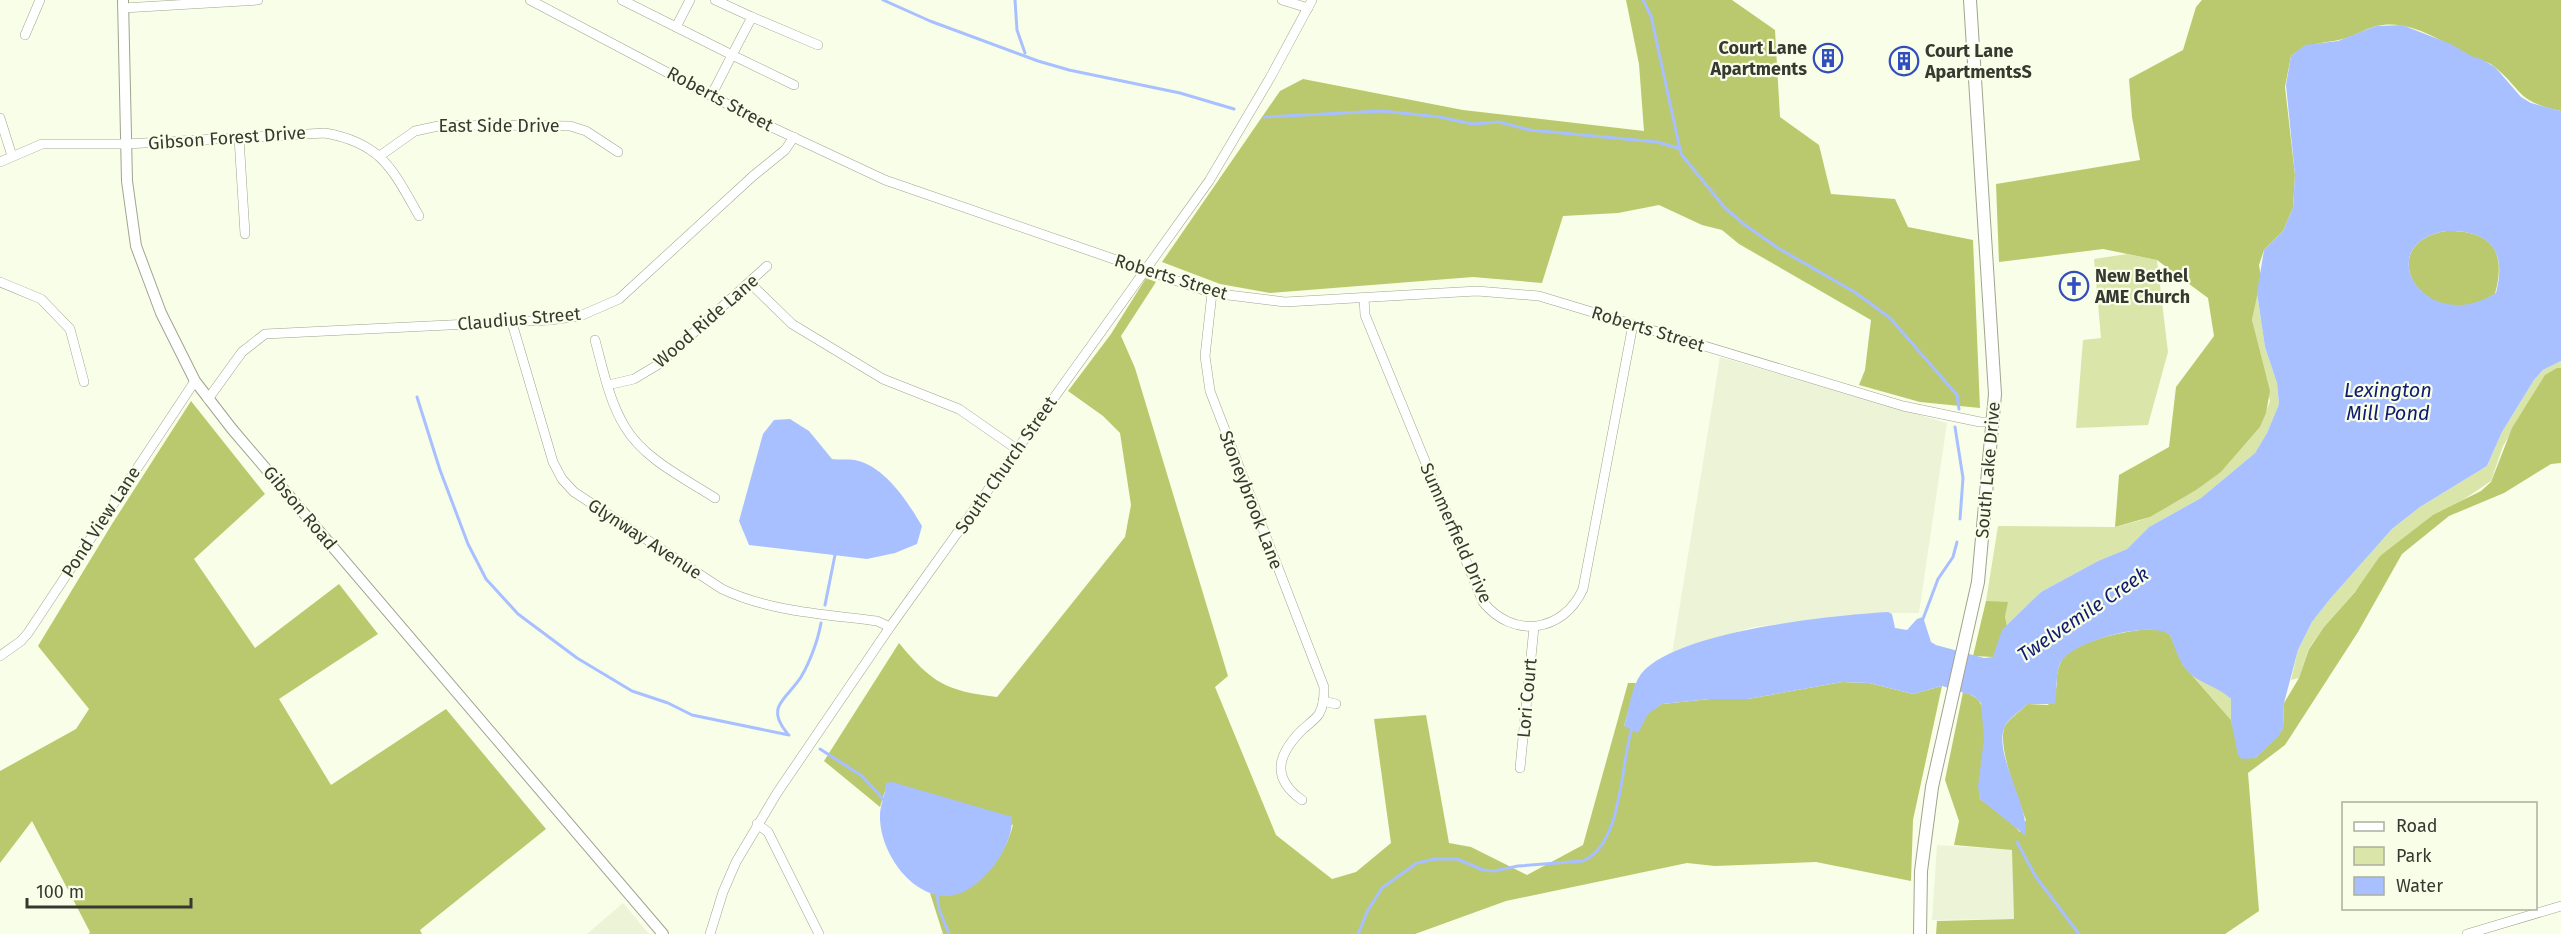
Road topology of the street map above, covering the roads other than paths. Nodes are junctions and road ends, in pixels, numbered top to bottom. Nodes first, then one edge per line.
1 (40, 0) edge
2 (258, 0) edge
3 (530, 0) edge
4 (555, 0) edge
5 (622, 0) edge
6 (690, 0) edge
7 (715, 0) edge
8 (1282, 0) edge
9 (1970, 0) edge
10 (219, 1) edge
11 (123, 4) edge
12 (1310, 4) edge
13 (549, 9) junction
14 (752, 17) junction
15 (676, 27) junction
16 (25, 35) dead end
17 (818, 45) dead end
18 (732, 55) junction
19 (794, 85) dead end
20 (712, 94) junction
21 (0, 118) edge
22 (794, 137) junction
23 (239, 138) junction
24 (126, 144) junction
25 (618, 152) dead end
26 (381, 155) junction
27 (12, 156) junction
28 (0, 162) edge
29 (419, 216) dead end
30 (245, 234) dead end
31 (767, 266) dead end
32 (1145, 272) junction
33 (0, 282) edge
34 (750, 283) junction
35 (1212, 293) junction
36 (1364, 298) junction
37 (512, 323) junction
38 (1633, 324) junction
39 (595, 340) dead end
40 (195, 381) junction
41 (84, 382) dead end
42 (609, 385) junction
43 (208, 399) junction
44 (1992, 422) junction
45 (1017, 450) junction
46 (715, 498) dead end
47 (891, 627) junction
48 (1534, 627) junction
49 (0, 656) edge
50 (1323, 701) junction
51 (1336, 704) dead end
52 (1520, 768) dead end
53 (1302, 800) dead end
54 (757, 824) junction
55 (2561, 906) edge
56 (663, 934) edge
57 (710, 934) edge
58 (819, 934) edge
59 (1920, 934) edge
60 (2467, 934) edge

1 - 16 street
2 - 10 street
3 - 13 street, Roberts Street
4 - 13 street
5 - 15 street
6 - 15 street
7 - 14 street
8 - 12 street
9 - 44 main road, South Lake Drive
10 - 11 street
11 - 24 street, Gibson Road
12 - 32 street, South Church Street
13 - 20 street, Roberts Street
14 - 17 street
14 - 18 street
15 - 18 street
18 - 19 street
18 - 20 street
20 - 22 street, Roberts Street
21 - 27 street
22 - 32 street, Roberts Street
22 - 37 street, Claudius Street
23 - 24 street, Gibson Forest Drive
23 - 26 street, Gibson Forest Drive
23 - 30 street
24 - 27 street, Gibson Forest Drive
24 - 40 street, Gibson Road
25 - 26 street, East Side Drive
26 - 29 street, Gibson Forest Drive
27 - 28 street, Gibson Forest Drive
31 - 34 street, Wood Ride Lane
32 - 35 street, Roberts Street
32 - 45 street, South Church Street
33 - 41 street
34 - 42 street, Wood Ride Lane
34 - 45 street
35 - 36 street, Roberts Street
35 - 50 street, Stoneybrook Lane
36 - 38 street, Roberts Street
36 - 48 street, Summerfield Drive
37 - 43 street, Claudius Street
37 - 47 street, Glynway Avenue
38 - 44 street, Roberts Street
38 - 48 street
39 - 42 street
40 - 43 street, Gibson Road
40 - 49 street, Pond View Lane
42 - 46 street
43 - 56 street, Gibson Road
44 - 59 main road, South Lake Drive
45 - 47 street, South Church Street
47 - 54 street, South Church Street
48 - 52 street, Lori Court
50 - 51 street
50 - 53 street
54 - 57 street, South Church Street
54 - 58 street
55 - 60 street

